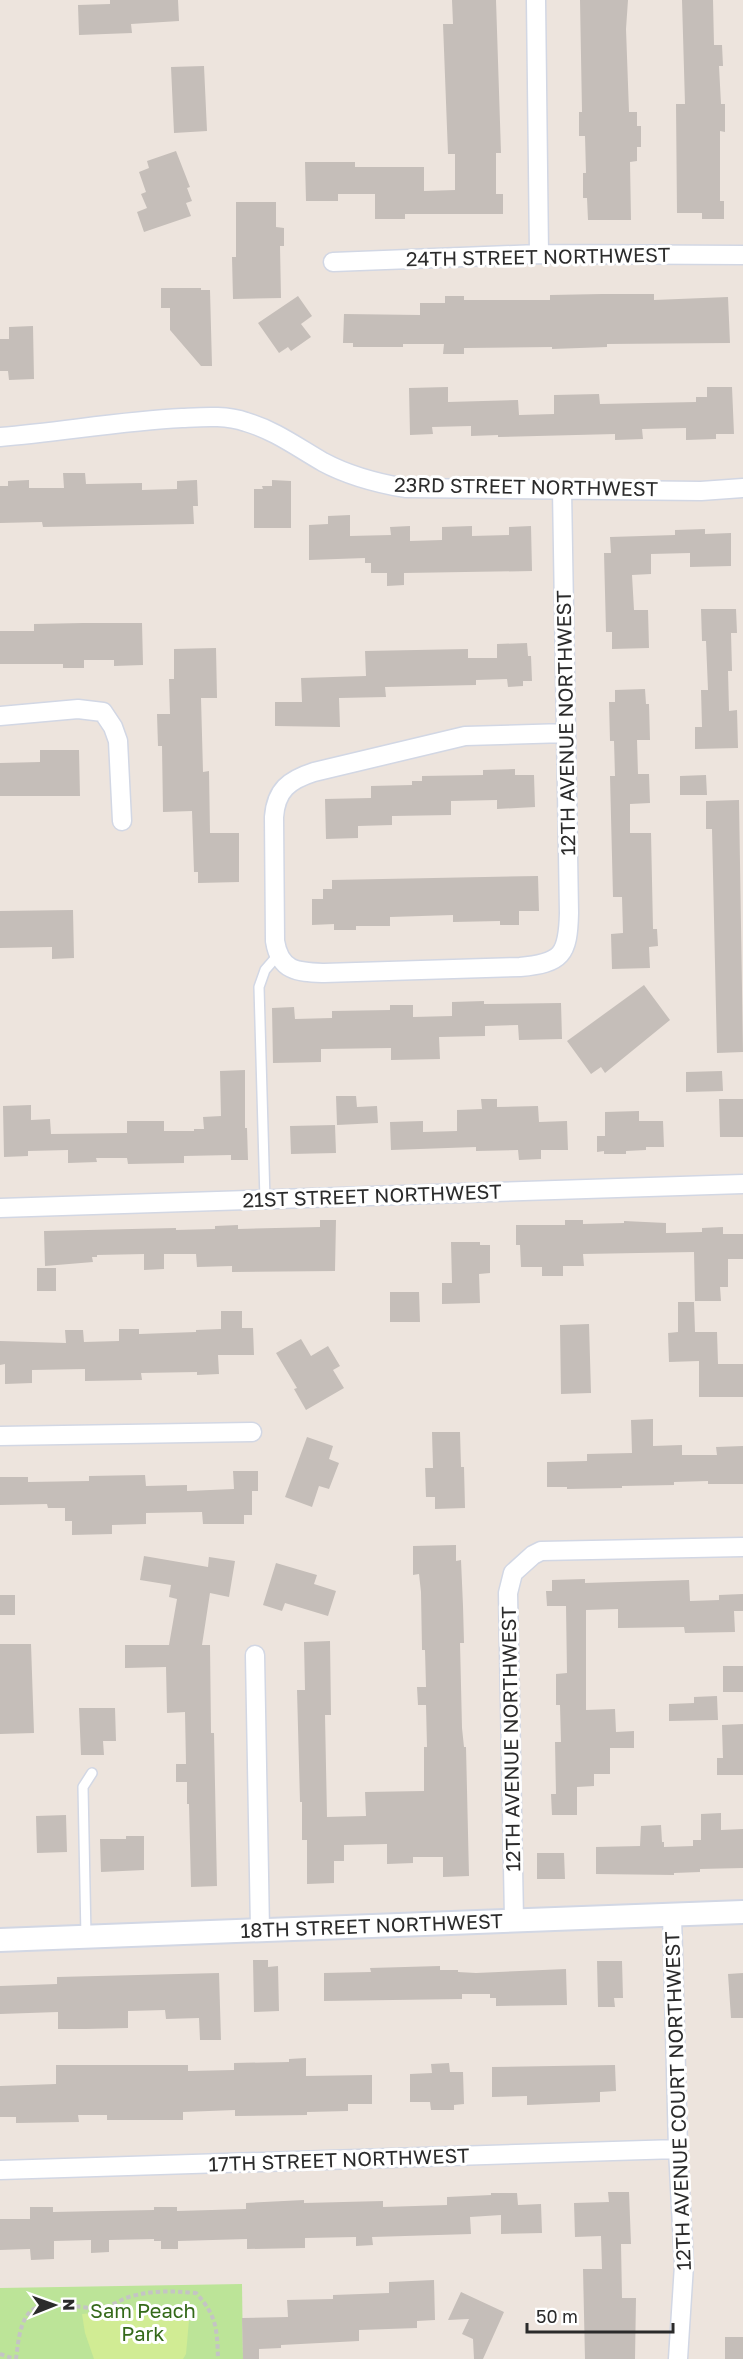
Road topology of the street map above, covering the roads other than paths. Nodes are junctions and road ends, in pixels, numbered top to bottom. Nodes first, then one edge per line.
1 (536, 0) edge
2 (539, 254) junction
3 (743, 255) edge
4 (333, 262) dead end
5 (0, 437) edge
6 (743, 488) edge
7 (562, 489) junction
8 (0, 716) edge
9 (566, 733) junction
10 (122, 821) dead end
11 (281, 960) junction
12 (743, 1184) edge
13 (265, 1200) junction
14 (0, 1209) edge
15 (252, 1432) dead end
16 (0, 1436) edge
17 (743, 1547) edge
18 (255, 1655) dead end
19 (92, 1773) dead end
20 (743, 1912) edge
21 (672, 1915) junction
22 (514, 1920) junction
23 (260, 1930) junction
24 (86, 1937) junction
25 (0, 1940) edge
26 (678, 2149) junction
27 (0, 2170) edge
28 (678, 2359) edge

1 - 2 street
2 - 3 street, 24TH STREET NORTHWEST
2 - 4 street, 24TH STREET NORTHWEST
5 - 7 street, 23RD STREET NORTHWEST
6 - 7 street, 23RD STREET NORTHWEST
7 - 9 street, 12TH AVENUE NORTHWEST
8 - 10 street
9 - 11 street
9 - 11 street, 12TH AVENUE NORTHWEST
11 - 13 lane
12 - 13 street, 21ST STREET NORTHWEST
13 - 14 street, 21ST STREET NORTHWEST
15 - 16 street
17 - 22 street, 12TH AVENUE NORTHWEST
18 - 23 street
19 - 24 lane
20 - 21 street, 18TH STREET NORTHWEST
21 - 22 street, 18TH STREET NORTHWEST
21 - 26 street, 12TH AVENUE COURT NORTHWEST
22 - 23 street, 18TH STREET NORTHWEST
23 - 24 street, 18TH STREET NORTHWEST
24 - 25 street, 18TH STREET NORTHWEST
26 - 27 street, 17TH STREET NORTHWEST
26 - 28 street, 12TH AVENUE COURT NORTHWEST

